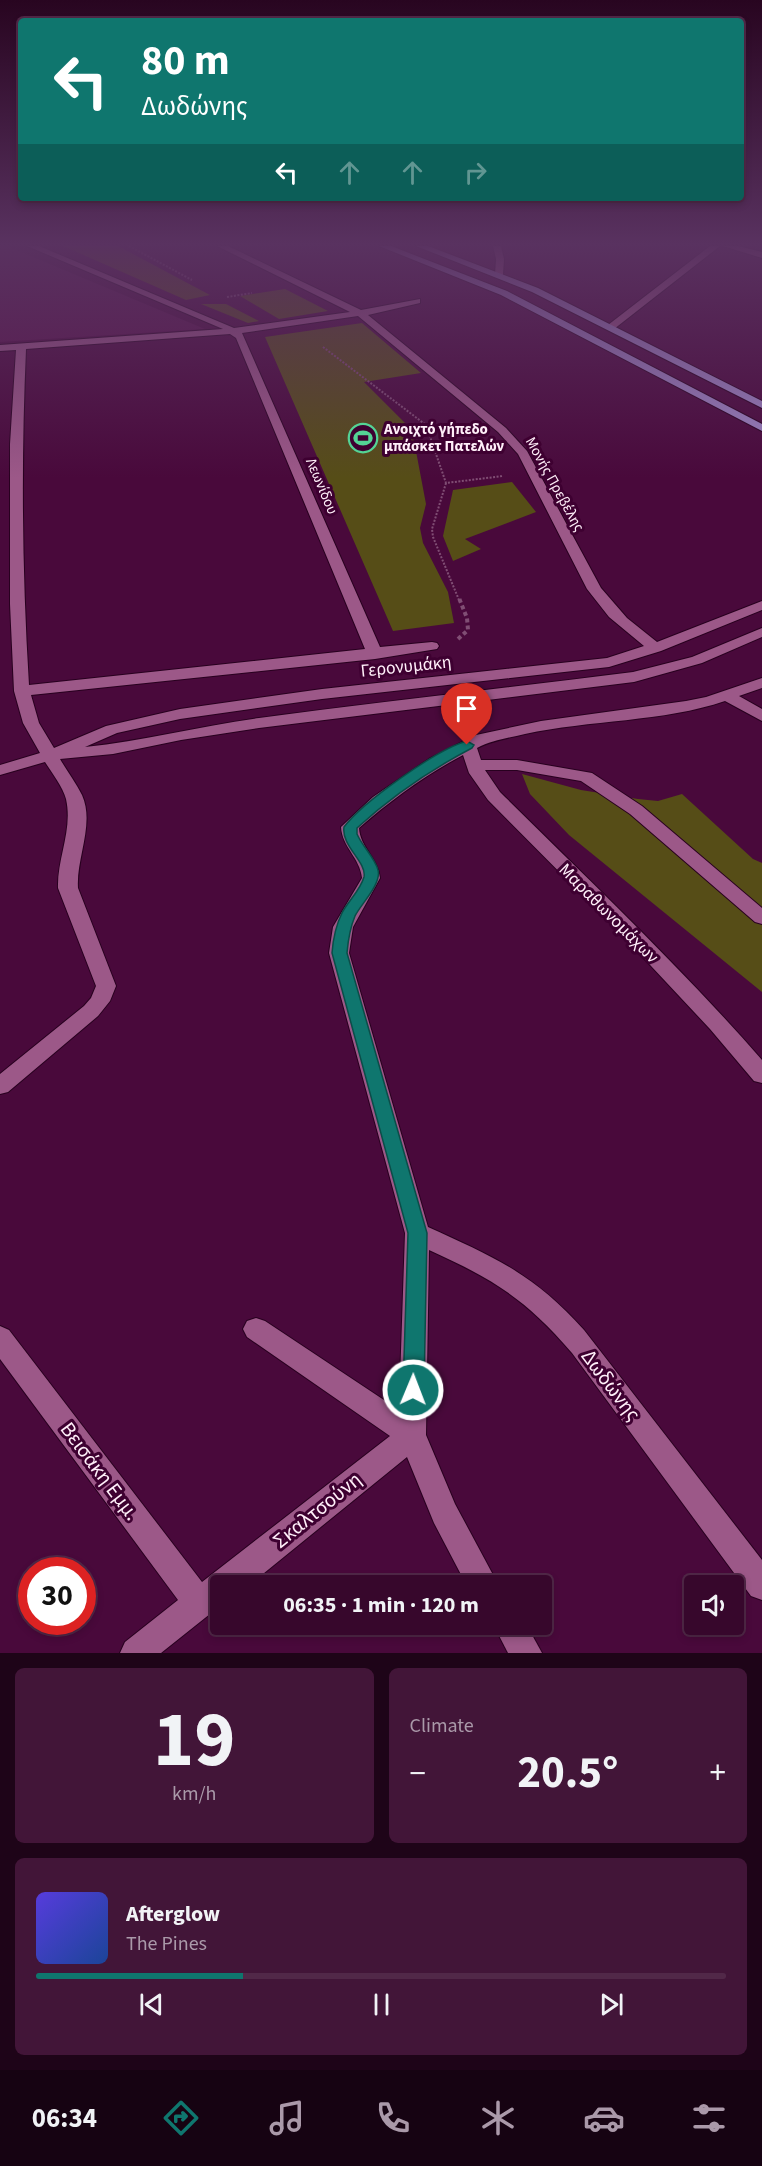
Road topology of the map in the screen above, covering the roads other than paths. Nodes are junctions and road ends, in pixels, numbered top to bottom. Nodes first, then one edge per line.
1 (216, 323) edge
2 (304, 323) edge
3 (372, 323) edge
4 (560, 323) edge
5 (603, 323) edge
6 (616, 323) edge
7 (611, 327) junction
8 (236, 332) junction
9 (21, 346) junction
10 (0, 348) edge
11 (762, 405) edge
12 (762, 428) edge
13 (762, 605) edge
14 (762, 632) edge
15 (432, 646) road end
16 (656, 648) junction
17 (375, 654) junction
18 (762, 683) edge
19 (22, 691) junction
20 (728, 696) junction
21 (762, 716) edge
22 (51, 755) junction
23 (471, 755) junction
24 (0, 770) edge
25 (762, 918) edge
26 (762, 1075) edge
27 (0, 1086) edge
28 (417, 1233) junction
29 (256, 1329) dead end
30 (0, 1338) edge
31 (412, 1435) junction
32 (235, 1575) edge
33 (478, 1575) edge
34 (762, 1585) edge
35 (210, 1587) edge
36 (210, 1595) edge
37 (515, 1635) edge
38 (136, 1653) edge
39 (526, 1653) edge

1 - 8 street
2 - 8 street
3 - 16 street, Μονής Πρεβέλης
4 - 12 main road
5 - 7 main road
6 - 7 street
7 - 11 main road
8 - 9 street
8 - 17 street, Λεωνίδου
9 - 10 street
9 - 19 street
13 - 16 street, Γερονυμάκη
14 - 22 street, Γερονυμάκη
15 - 17 street
16 - 22 street, Γερονυμάκη
17 - 19 street
18 - 20 street
19 - 22 street
20 - 21 street
20 - 23 street
22 - 24 street, Γερονυμάκη
22 - 27 street
23 - 25 street
23 - 26 street, Μαραθωνομάχων
23 - 28 street
28 - 31 street
28 - 34 street, Δωδώνης
29 - 31 street
30 - 35 street, Βεισάκη Εμμ.
31 - 32 street, Σκαλτσούνη
31 - 33 street
36 - 38 street, Σκαλτσούνη
37 - 39 street

